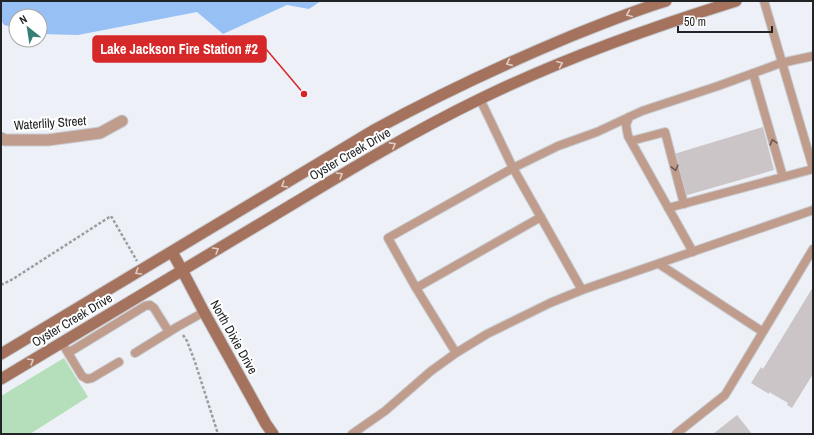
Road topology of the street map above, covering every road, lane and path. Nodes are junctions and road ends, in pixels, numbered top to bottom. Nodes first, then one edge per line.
1 (666, 1) edge
2 (736, 1) edge
3 (764, 1) edge
4 (813, 56) edge
5 (781, 63) junction
6 (753, 73) junction
7 (480, 99) junction
8 (629, 117) junction
9 (122, 121) dead end
10 (1, 138) edge
11 (631, 141) junction
12 (513, 168) junction
13 (813, 169) edge
14 (783, 177) junction
15 (684, 204) junction
16 (668, 208) junction
17 (813, 210) edge
18 (110, 216) dead end
19 (541, 217) junction
20 (813, 249) edge
21 (172, 252) junction
22 (693, 252) junction
23 (659, 264) junction
24 (182, 270) junction
25 (1, 285) edge
26 (416, 288) junction
27 (582, 290) junction
28 (204, 312) junction
29 (106, 316) junction
30 (112, 326) junction
31 (169, 332) junction
32 (763, 332) junction
33 (62, 343) junction
34 (68, 353) junction
35 (135, 353) dead end
36 (456, 353) junction
37 (1, 354) edge
38 (119, 362) dead end
39 (1, 379) edge
40 (273, 434) edge
41 (352, 434) edge
42 (676, 434) edge

1 -> 21 main road, Oyster Creek Drive
7 -> 2 main road, Oyster Creek Drive
3 - 5 lane
4 - 5 lane
5 - 6 lane
5 - 13 lane
6 - 8 lane
14 -> 6 lane
7 - 12 lane
24 -> 7 main road, Oyster Creek Drive
8 - 11 lane
8 - 12 lane
9 - 10 street, Waterlily Street
11 -> 15 lane
11 - 16 lane
12 - 19 lane
12 - 26 lane
13 - 14 lane
14 - 15 lane
15 - 16 lane
16 - 22 lane
17 - 22 lane
18 - 25 path
19 - 26 lane
19 - 27 lane
20 - 32 lane
21 - 24 main road, North Dixie Drive
21 -> 37 main road, Oyster Creek Drive
22 - 23 lane
23 - 27 lane
23 - 32 lane
24 - 28 main road, North Dixie Drive
24 - 29 main road, Oyster Creek Drive
26 - 36 lane
27 - 36 lane
28 - 31 lane
28 - 40 main road, North Dixie Drive
29 - 30 lane
29 - 33 main road, Oyster Creek Drive
30 - 31 lane
30 - 34 lane
31 - 35 lane
32 - 42 lane
33 - 34 lane
39 -> 33 main road, Oyster Creek Drive
34 - 38 lane
36 - 41 lane

